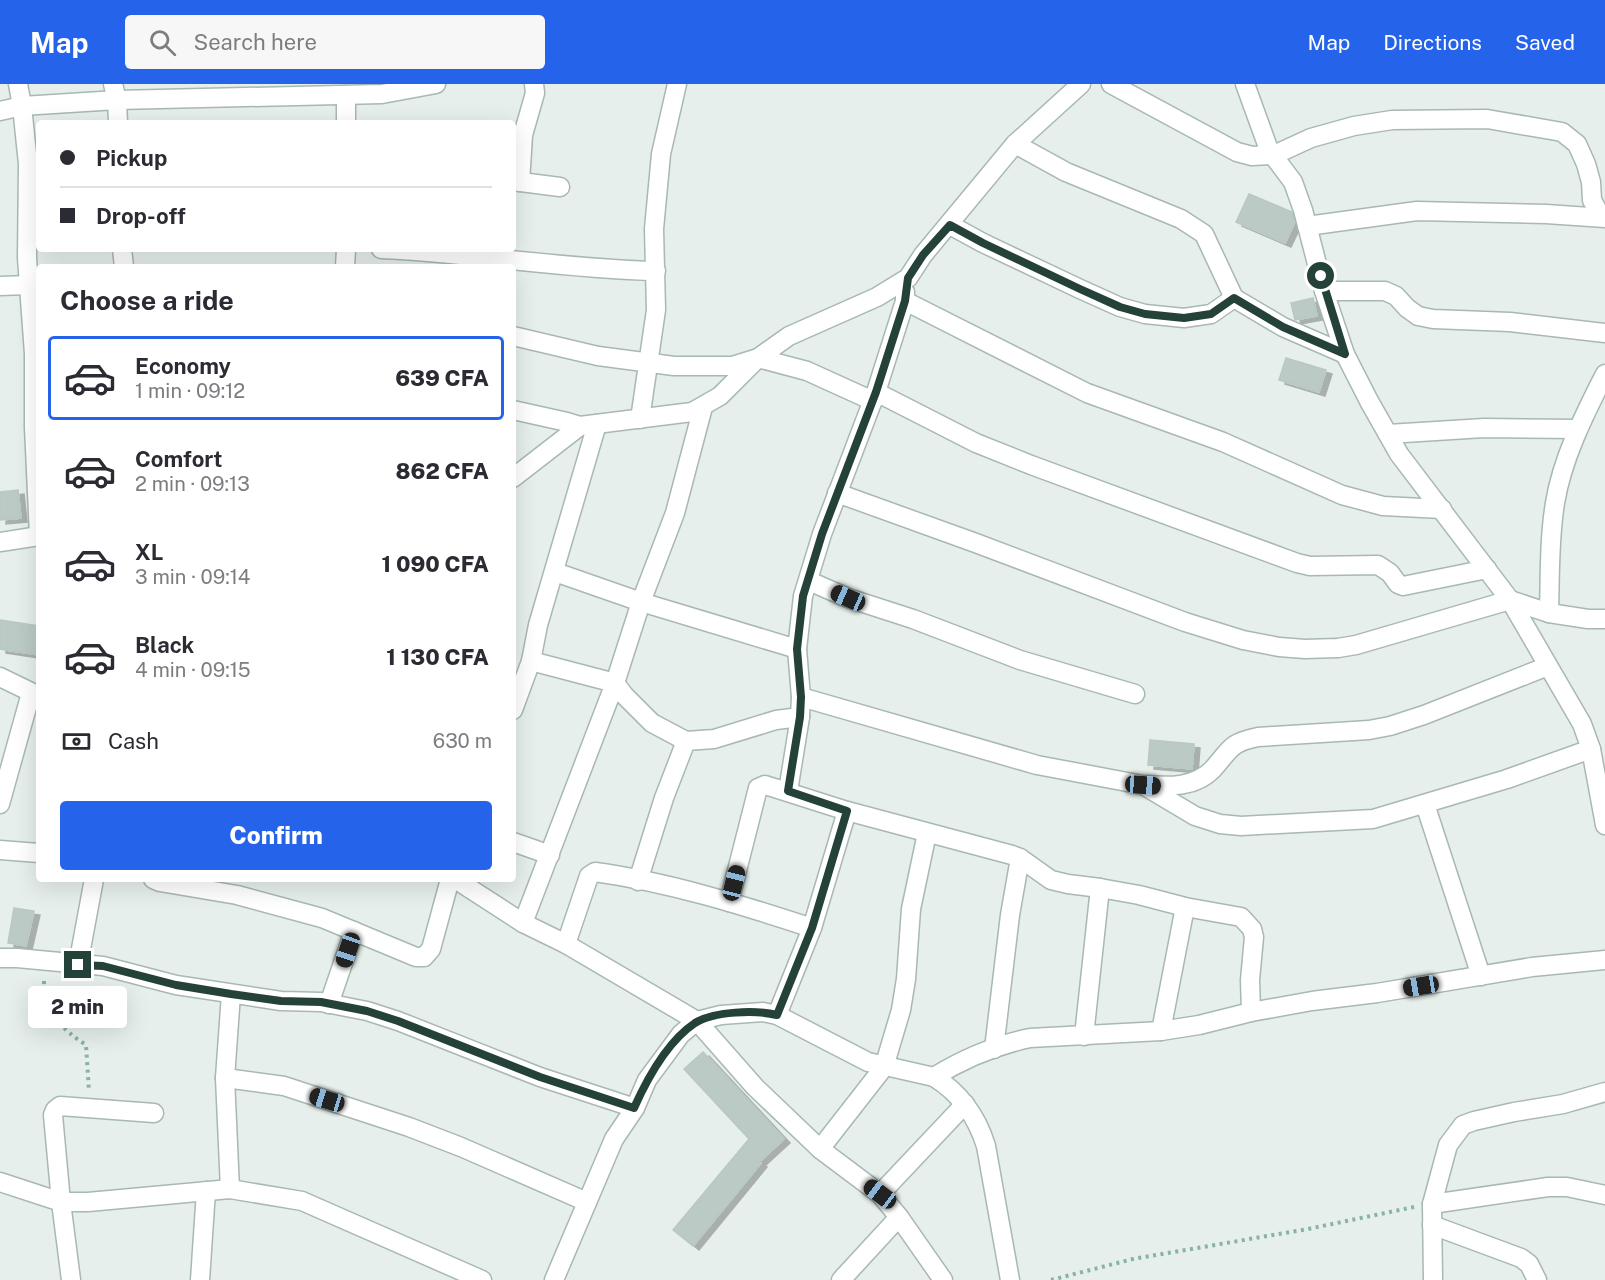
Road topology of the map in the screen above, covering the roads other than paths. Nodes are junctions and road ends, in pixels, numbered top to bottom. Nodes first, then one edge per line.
1 (18, 84) edge
2 (436, 84) edge
3 (534, 84) edge
4 (677, 84) edge
5 (1081, 84) edge
6 (1111, 84) edge
7 (1245, 84) edge
8 (382, 89) edge
9 (166, 91) edge
10 (115, 92) edge
11 (346, 95) junction
12 (22, 106) junction
13 (0, 111) edge
14 (118, 120) edge
15 (346, 120) edge
16 (1015, 144) junction
17 (1274, 155) junction
18 (516, 182) edge
19 (560, 187) dead end
20 (1603, 217) edge
21 (950, 225) junction
22 (1307, 226) junction
23 (422, 252) edge
24 (656, 271) junction
25 (908, 278) junction
26 (28, 285) junction
27 (0, 286) edge
28 (1324, 291) junction
29 (1234, 298) junction
30 (905, 301) junction
31 (1605, 333) edge
32 (516, 337) edge
33 (1345, 354) junction
34 (758, 358) junction
35 (648, 363) junction
36 (1605, 374) edge
37 (874, 397) junction
38 (703, 407) junction
39 (516, 411) edge
40 (640, 419) junction
41 (588, 425) junction
42 (1578, 429) junction
43 (1388, 434) junction
44 (36, 471) edge
45 (516, 476) edge
46 (837, 493) junction
47 (1442, 509) junction
48 (36, 536) edge
49 (0, 542) edge
50 (1487, 569) junction
51 (555, 572) junction
52 (809, 581) junction
53 (1510, 600) junction
54 (641, 602) junction
55 (1549, 613) junction
56 (1605, 619) edge
57 (797, 649) junction
58 (531, 661) junction
59 (1548, 666) junction
60 (0, 677) edge
61 (615, 683) junction
62 (35, 694) edge
63 (1136, 694) dead end
64 (801, 697) junction
65 (516, 702) edge
66 (800, 717) junction
67 (686, 741) junction
68 (1591, 750) junction
69 (1143, 785) junction
70 (788, 791) junction
71 (0, 804) edge
72 (1425, 804) junction
73 (847, 811) junction
74 (1605, 825) edge
75 (927, 833) junction
76 (516, 843) edge
77 (0, 850) edge
78 (36, 853) edge
79 (549, 855) junction
80 (1020, 858) junction
81 (638, 880) junction
82 (93, 882) edge
83 (160, 882) edge
84 (449, 882) edge
85 (460, 882) edge
86 (1100, 888) junction
87 (729, 902) junction
88 (1185, 907) junction
89 (523, 923) junction
90 (812, 928) junction
91 (354, 932) junction
92 (566, 944) junction
93 (0, 958) edge
94 (1605, 960) edge
95 (78, 965) junction
96 (1481, 976) junction
97 (231, 994) junction
98 (329, 1004) junction
99 (1251, 1012) junction
100 (777, 1015) junction
101 (697, 1021) junction
102 (1161, 1031) junction
103 (1084, 1036) junction
104 (994, 1049) junction
105 (884, 1067) junction
106 (934, 1077) junction
107 (225, 1078) junction
108 (1605, 1092) edge
109 (965, 1104) junction
110 (634, 1108) junction
111 (154, 1113) dead end
112 (820, 1149) junction
113 (0, 1182) edge
114 (230, 1189) junction
115 (206, 1191) junction
116 (880, 1194) junction
117 (1605, 1195) edge
118 (61, 1202) junction
119 (587, 1202) junction
120 (1432, 1204) junction
121 (899, 1217) junction
122 (1432, 1225) junction
123 (71, 1280) edge
124 (203, 1280) edge
125 (483, 1280) edge
126 (554, 1280) edge
127 (841, 1280) edge
128 (943, 1280) edge
129 (1010, 1280) edge
130 (1432, 1280) edge
131 (1537, 1280) edge

1 - 12 street
2 - 8 street
3 - 18 street
4 - 24 street
5 - 16 street
6 - 17 street
7 - 17 street
8 - 11 street
9 - 10 street
9 - 11 street
10 - 12 street
10 - 14 street
11 - 15 street
12 - 13 street
12 - 26 street
16 - 21 street
16 - 29 street
17 - 20 street
17 - 22 street
18 - 19 street
20 - 22 street
21 - 25 street
21 - 29 street
22 - 28 street
23 - 24 street
24 - 35 street
25 - 30 street
25 - 34 street
26 - 27 street
26 - 44 street
28 - 31 street
28 - 33 street
29 - 33 street
30 - 37 street
30 - 47 street
32 - 35 street
33 - 43 street
34 - 35 street
34 - 37 street
34 - 38 street
35 - 40 street
36 - 42 street
37 - 46 street
37 - 50 street
38 - 40 street
38 - 54 street
39 - 41 street
40 - 41 street
41 - 45 street
41 - 51 street
42 - 43 street
42 - 55 street
43 - 47 street
46 - 52 street
46 - 53 street
47 - 50 street
48 - 49 street
50 - 53 street
51 - 54 street
51 - 58 street
52 - 57 street
52 - 63 street
53 - 55 street
53 - 59 street
54 - 57 street
54 - 61 street
55 - 56 street
57 - 64 street
58 - 61 street
58 - 65 street
59 - 68 street
59 - 69 street
60 - 62 street
61 - 67 street
61 - 79 street
62 - 71 street
64 - 66 street
64 - 69 street
66 - 67 street
66 - 70 street
67 - 81 street
68 - 72 street
68 - 74 street
69 - 72 street
70 - 73 street
70 - 87 street
72 - 96 street
73 - 75 street
73 - 90 street
75 - 80 street
75 - 105 street
76 - 79 street
77 - 78 street
79 - 89 street
80 - 86 street
80 - 104 street
81 - 87 street
81 - 92 street
82 - 95 street
83 - 91 street
84 - 91 street
85 - 89 street
86 - 88 street
86 - 103 street
87 - 90 street
88 - 99 street
88 - 102 street
89 - 92 street
90 - 100 street
91 - 98 street
92 - 101 street
93 - 95 street
94 - 96 street
95 - 97 street
96 - 99 street
97 - 98 street
97 - 107 street
98 - 110 street
99 - 102 street
100 - 101 street
100 - 105 street
101 - 110 street
101 - 112 street
102 - 103 street
103 - 104 street
104 - 106 street
105 - 106 street
105 - 112 street
106 - 109 street
107 - 114 street
107 - 119 street
108 - 120 street
109 - 116 street
109 - 129 street
110 - 119 street
111 - 118 street
112 - 116 street
113 - 118 street
114 - 115 street
114 - 125 street
115 - 118 street
115 - 124 street
116 - 121 street
117 - 120 street
118 - 123 street
119 - 126 street
120 - 122 street
121 - 127 street
121 - 128 street
122 - 130 street
122 - 131 street

